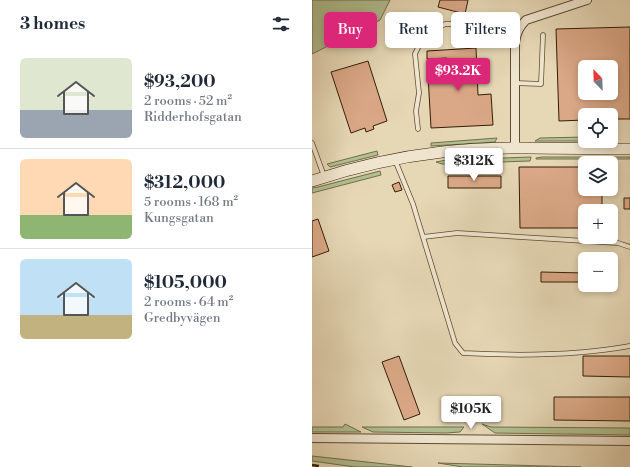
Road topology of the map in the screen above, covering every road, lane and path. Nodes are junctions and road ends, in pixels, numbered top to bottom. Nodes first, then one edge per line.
1 (587, 0) edge
2 (451, 24) edge
3 (520, 27) edge
4 (543, 35) dead end
5 (514, 48) edge
6 (515, 83) junction
7 (418, 129) dead end
8 (312, 143) edge
9 (630, 148) edge
10 (515, 149) junction
11 (395, 159) junction
12 (324, 177) junction
13 (312, 181) edge
14 (423, 237) junction
15 (630, 247) edge
16 (630, 346) edge
17 (312, 438) edge
18 (630, 441) edge

1 - 3 street
2 - 7 lane
4 - 6 lane
5 - 6 street
6 - 10 street
8 - 12 lane
9 - 10 main road
10 - 11 main road
11 - 12 main road
11 - 14 lane
12 - 13 main road
14 - 15 lane
14 - 16 lane
17 - 18 street

